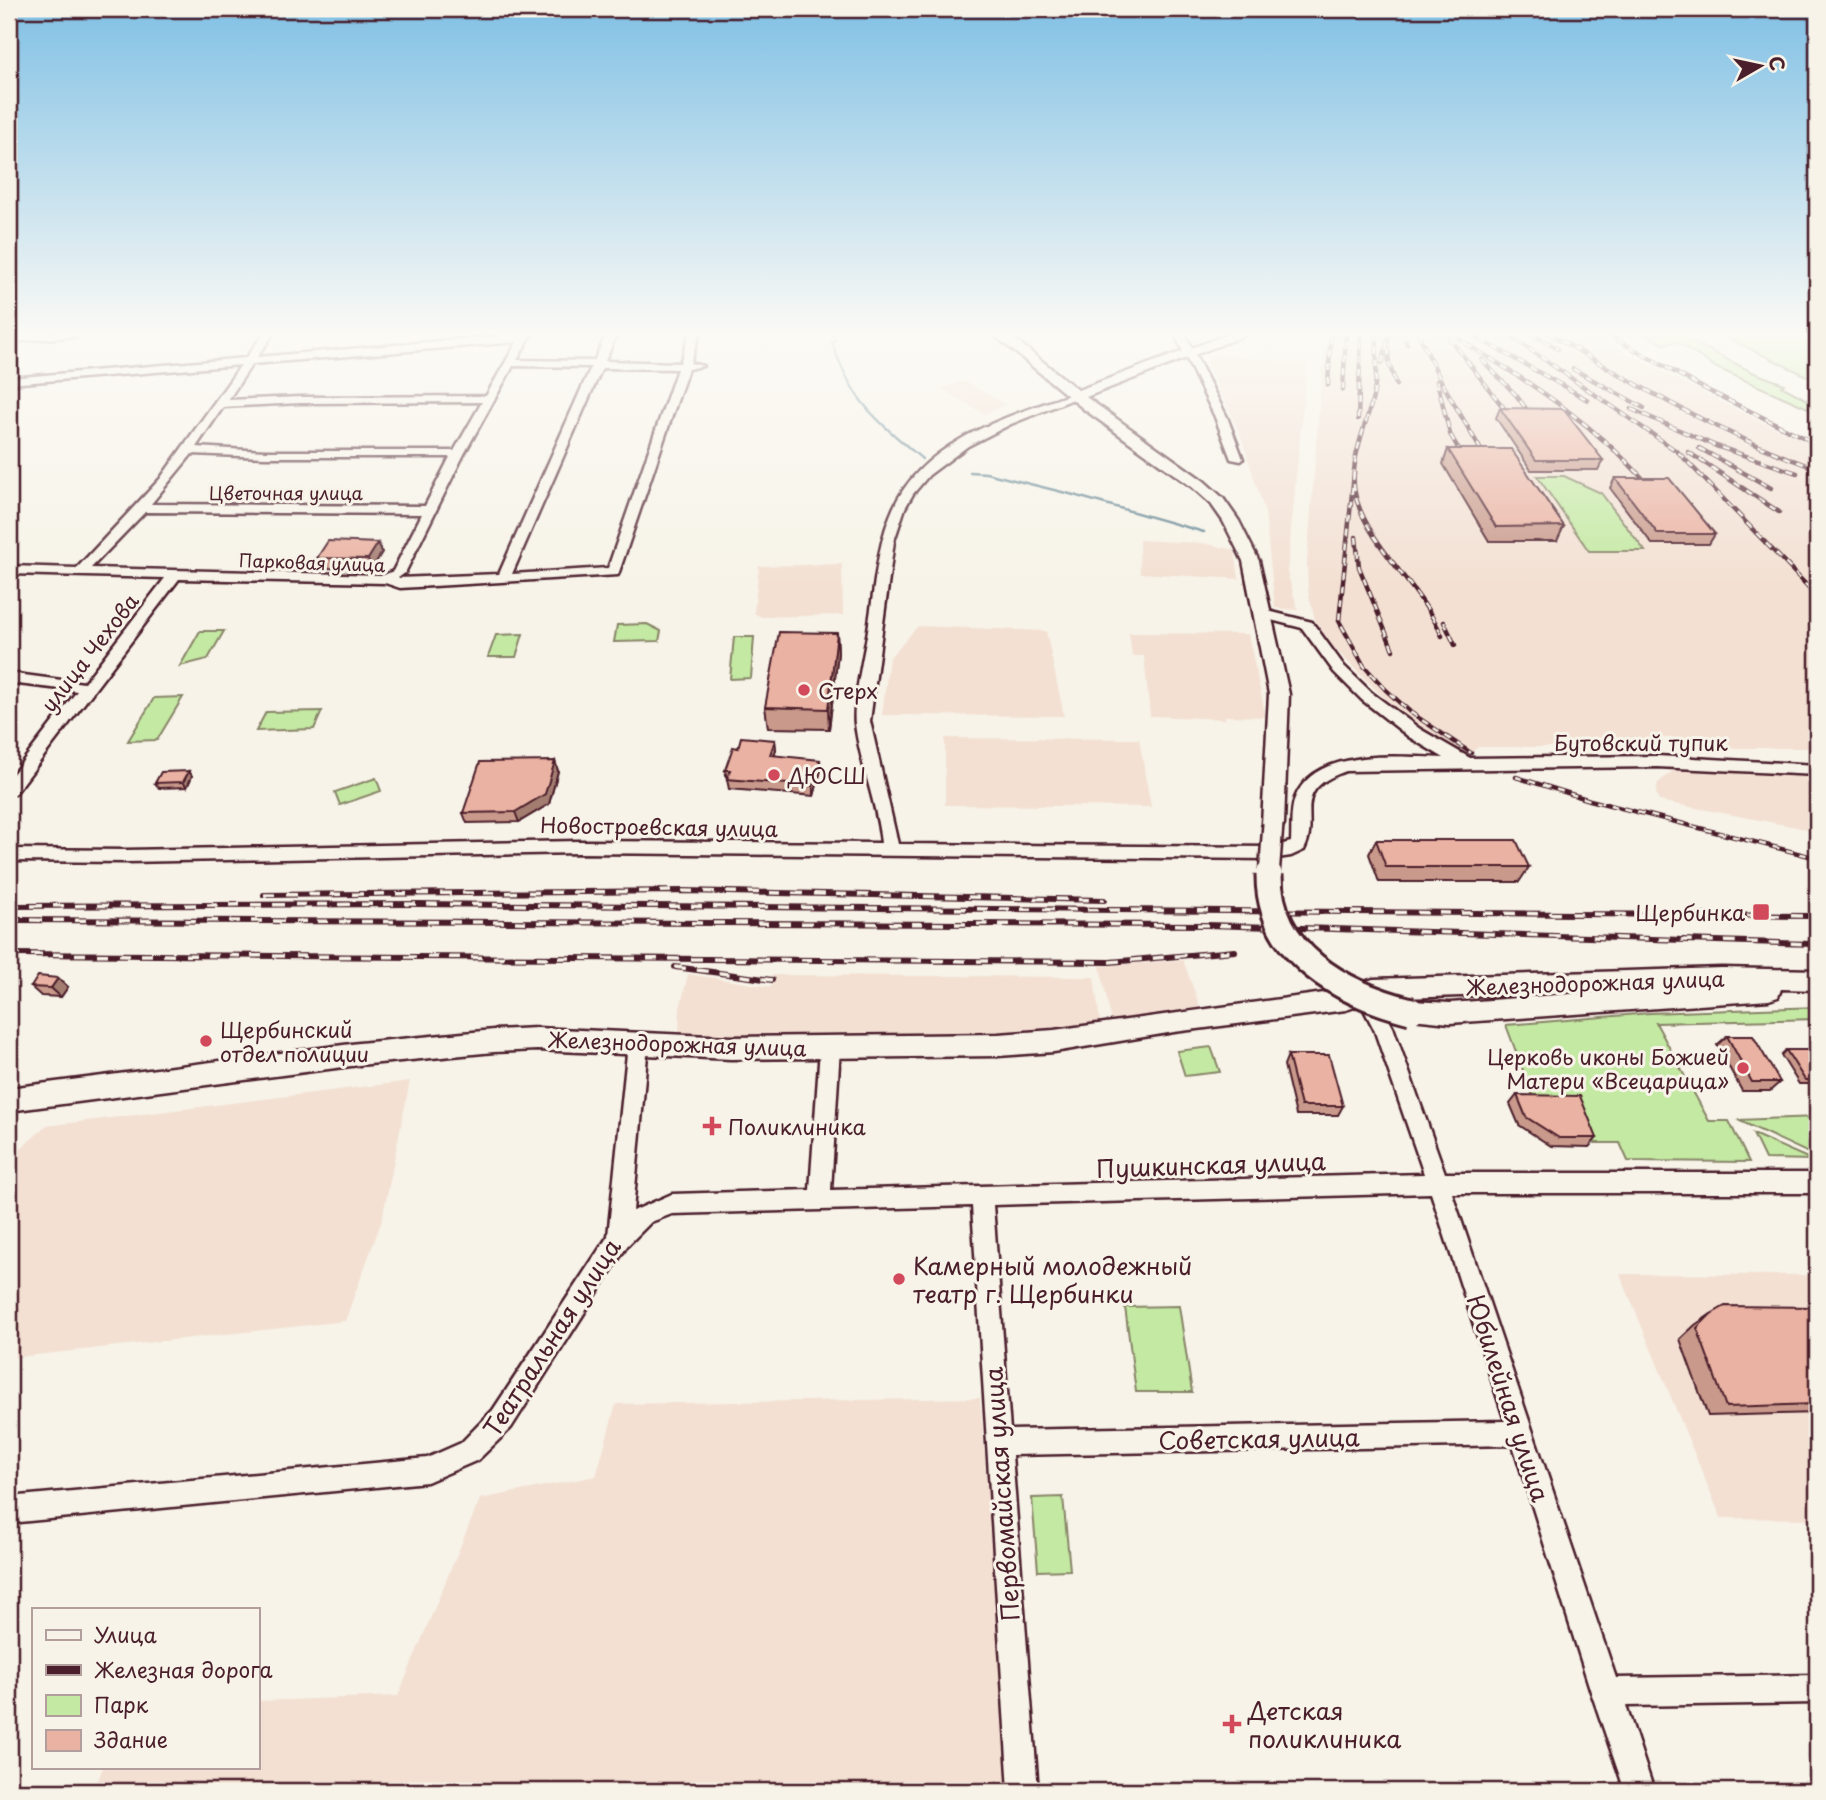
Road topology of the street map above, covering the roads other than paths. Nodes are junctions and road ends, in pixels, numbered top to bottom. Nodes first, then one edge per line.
1 (209, 417) edge
2 (479, 417) edge
3 (575, 417) edge
4 (672, 417) edge
5 (1023, 417) edge
6 (1112, 417) edge
7 (1221, 417) edge
8 (188, 450) junction
9 (458, 454) junction
10 (1237, 459) dead end
11 (143, 508) junction
12 (430, 510) junction
13 (9, 570) edge
14 (81, 571) junction
15 (176, 573) junction
16 (504, 577) junction
17 (387, 579) junction
18 (1264, 614) junction
19 (9, 678) edge
20 (89, 688) junction
21 (1279, 694) joint
22 (1465, 762) junction
23 (1817, 770) edge
24 (9, 790) edge
25 (1301, 837) joint
26 (890, 850) junction
27 (9, 855) edge
28 (1817, 980) edge
29 (1373, 999) junction
30 (638, 1044) junction
31 (830, 1048) junction
32 (9, 1100) edge
33 (1438, 1183) junction
34 (1817, 1183) edge
35 (982, 1197) junction
36 (820, 1201) junction
37 (619, 1239) junction
38 (1521, 1433) junction
39 (997, 1443) junction
40 (9, 1510) edge
41 (1817, 1689) edge
42 (1605, 1692) junction
43 (1023, 1791) edge
44 (1640, 1791) edge

1 - 8 street
2 - 9 street
3 - 16 street
4 - 16 street, Парковая улица
5 - 26 street
6 - 18 main road
7 - 10 street
8 - 9 street
8 - 11 street
9 - 12 street
11 - 12 street, Цветочная улица
11 - 14 street
12 - 17 street
13 - 14 street, Парковая улица
14 - 15 street, Парковая улица
15 - 17 street, Парковая улица
15 - 20 street, улица Чехова
16 - 17 street, Парковая улица
18 - 21 main road
18 - 22 street
19 - 20 street
20 - 24 street, улица Чехова
21 - 28 main road, bridge
22 - 23 street, Бутовский тупик
22 - 25 street, Бутовский тупик
25 - 26 street, Новостроевская улица
26 - 27 street, Новостроевская улица
28 - 29 main road, Железнодорожная улица
29 - 31 main road, Железнодорожная улица
29 - 33 street, Юбилейная улица
30 - 31 main road, Железнодорожная улица
30 - 32 main road, Железнодорожная улица
30 - 37 street, Театральная улица
31 - 36 street
33 - 34 street, Пушкинская улица
33 - 35 street, Пушкинская улица
33 - 38 street, Юбилейная улица
35 - 36 street, Пушкинская улица
35 - 39 street, Первомайская улица
36 - 37 street, Пушкинская улица
37 - 40 street, Театральная улица
38 - 39 street, Советская улица
38 - 42 street, Юбилейная улица
39 - 43 street, Первомайская улица
41 - 42 street
42 - 44 street, Юбилейная улица

